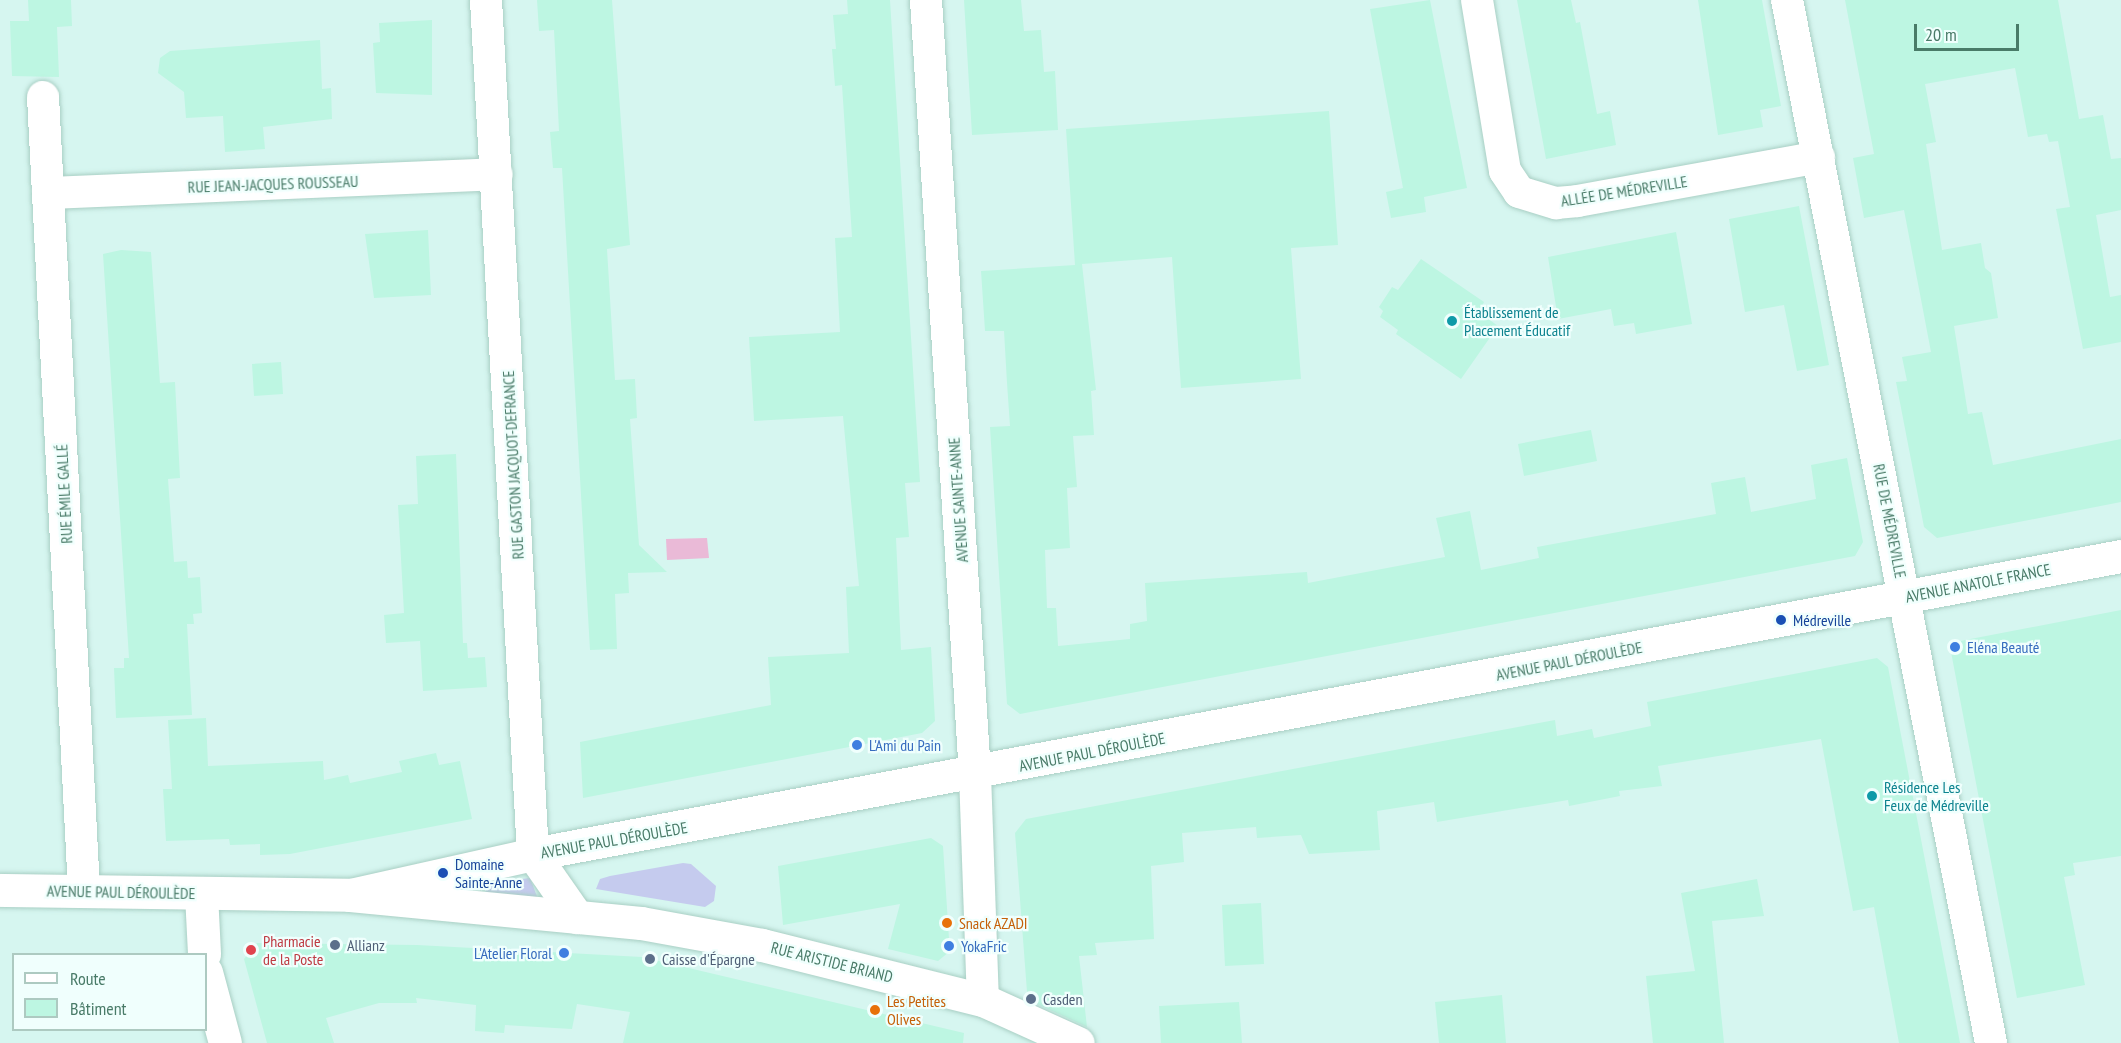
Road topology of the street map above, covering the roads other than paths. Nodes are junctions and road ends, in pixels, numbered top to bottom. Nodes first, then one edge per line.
1 (486, 0) edge
2 (926, 0) edge
3 (1476, 0) edge
4 (1787, 0) edge
5 (43, 97) dead end
6 (1819, 158) junction
7 (497, 174) junction
8 (48, 193) junction
9 (2121, 556) edge
10 (1905, 596) junction
11 (1834, 610) joint
12 (975, 774) junction
13 (533, 854) junction
14 (0, 890) edge
15 (84, 891) junction
16 (201, 894) junction
17 (350, 895) junction
18 (576, 917) junction
19 (204, 953) edge
20 (207, 976) edge
21 (983, 1000) junction
22 (225, 1043) edge
23 (1078, 1043) edge
24 (1991, 1043) edge

1 - 7 street, RUE GASTON JACQUOT-DEFRANCE
2 - 12 street, AVENUE SAINTE-ANNE
3 - 6 street, ALLÉE DE MÉDREVILLE
4 - 6 street, RUE DE MÉDREVILLE
5 - 8 street, RUE ÉMILE GALLÉ
6 - 10 street, RUE DE MÉDREVILLE
7 - 8 street, RUE JEAN-JACQUES ROUSSEAU
7 - 13 street, RUE GASTON JACQUOT-DEFRANCE
8 - 15 street, RUE ÉMILE GALLÉ
9 - 10 main road, AVENUE ANATOLE FRANCE
10 - 11 main road, AVENUE ANATOLE FRANCE
10 - 24 street, RUE DE MÉDREVILLE
11 - 12 main road, AVENUE PAUL DÉROULÈDE
12 - 13 main road, AVENUE PAUL DÉROULÈDE
12 - 21 street, AVENUE SAINTE-ANNE
13 - 17 main road, AVENUE PAUL DÉROULÈDE
13 - 18 main road
14 - 15 main road, AVENUE PAUL DÉROULÈDE
15 - 16 main road, AVENUE PAUL DÉROULÈDE
16 - 17 main road, AVENUE PAUL DÉROULÈDE
16 - 19 main road
17 - 18 main road, AVENUE PAUL DÉROULÈDE
18 - 21 main road, RUE ARISTIDE BRIAND
20 - 22 main road
21 - 23 main road, RUE ARISTIDE BRIAND

